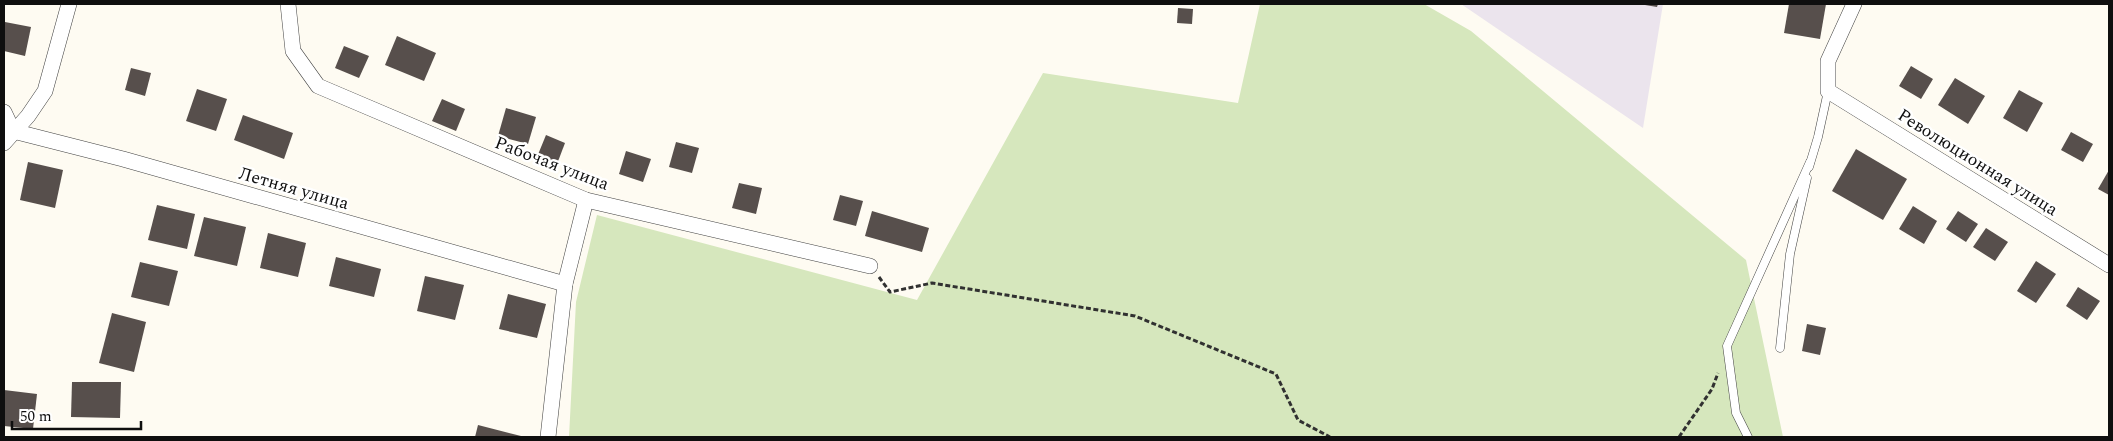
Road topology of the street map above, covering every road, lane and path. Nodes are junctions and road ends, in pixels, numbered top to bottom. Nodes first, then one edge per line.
1 (69, 4) edge
2 (288, 4) edge
3 (1854, 4) edge
4 (1828, 91) junction
5 (4, 112) edge
6 (8, 137) edge
7 (1810, 162) junction
8 (586, 200) junction
9 (2109, 265) edge
10 (870, 266) joint
11 (565, 284) junction
12 (1780, 348) dead end
13 (1718, 372) dead end
14 (548, 437) edge
15 (1330, 437) edge
16 (1679, 437) edge
17 (1748, 437) edge

1 - 6 street
2 - 8 street, Рабочая улица
3 - 4 street
4 - 7 lane
4 - 9 street, Революционная улица
5 - 6 street
6 - 11 street, Летняя улица
7 - 12 lane
7 - 17 lane
8 - 10 street, Рабочая улица
8 - 11 street
10 - 15 path
11 - 14 street
13 - 16 path

